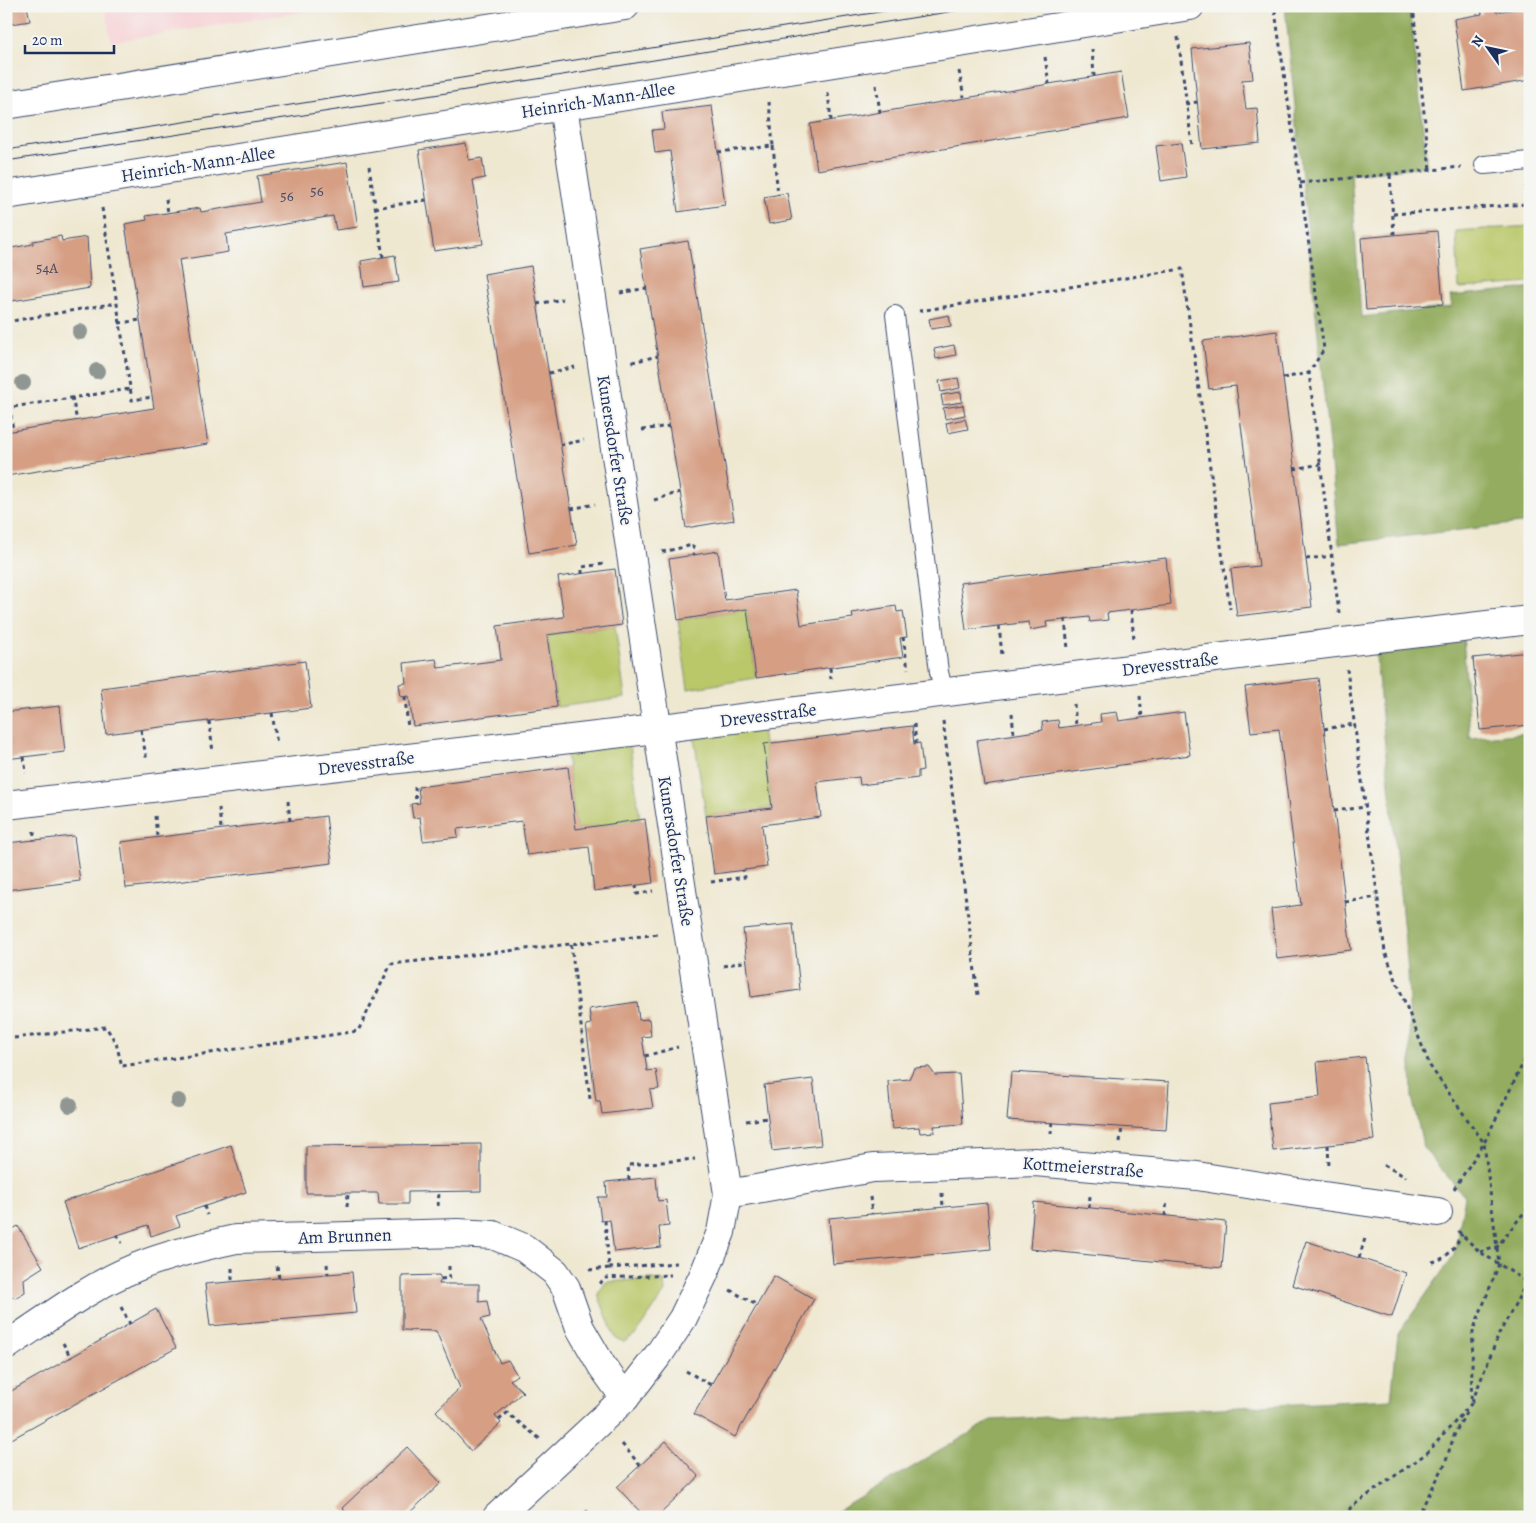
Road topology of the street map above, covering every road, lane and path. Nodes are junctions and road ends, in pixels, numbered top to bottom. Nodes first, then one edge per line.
1 (624, 6) edge
2 (1190, 6) edge
3 (1413, 6) edge
4 (1501, 6) edge
5 (1275, 11) dead end
6 (1502, 11) dead end
7 (1178, 36) dead end
8 (1091, 40) dead end
9 (1045, 56) dead end
10 (959, 70) dead end
11 (1094, 76) dead end
12 (876, 83) dead end
13 (1049, 84) dead end
14 (828, 91) dead end
15 (964, 97) dead end
16 (769, 100) dead end
17 (1198, 102) dead end
18 (1186, 104) junction
19 (6, 105) edge
20 (564, 106) junction
21 (880, 112) dead end
22 (832, 120) dead end
23 (1192, 145) dead end
24 (773, 146) junction
25 (718, 152) dead end
26 (1526, 161) edge
27 (368, 162) dead end
28 (1484, 165) joint
29 (1430, 171) junction
30 (1390, 175) junction
31 (97, 180) junction
32 (1300, 183) junction
33 (6, 194) edge
34 (778, 194) dead end
35 (426, 200) dead end
36 (375, 208) junction
37 (1393, 214) junction
38 (1394, 234) dead end
39 (383, 257) dead end
40 (646, 288) dead end
41 (619, 294) dead end
42 (564, 298) dead end
43 (116, 303) junction
44 (537, 304) dead end
45 (895, 315) joint
46 (141, 320) dead end
47 (6, 322) edge
48 (120, 323) junction
49 (658, 356) dead end
50 (631, 362) dead end
51 (584, 364) dead end
52 (548, 373) dead end
53 (1310, 375) junction
54 (1283, 378) dead end
55 (130, 389) junction
56 (152, 397) dead end
57 (72, 398) junction
58 (8, 408) edge
59 (77, 421) dead end
60 (669, 426) dead end
61 (642, 430) dead end
62 (13, 431) dead end
63 (586, 439) dead end
64 (560, 445) dead end
65 (1321, 464) junction
66 (1294, 469) dead end
67 (680, 492) dead end
68 (654, 500) dead end
69 (596, 504) dead end
70 (571, 509) dead end
71 (662, 552) dead end
72 (694, 555) dead end
73 (1332, 556) junction
74 (1306, 559) dead end
75 (606, 564) dead end
76 (582, 574) dead end
77 (1230, 608) dead end
78 (1131, 610) dead end
79 (1065, 620) dead end
80 (1530, 620) edge
81 (999, 626) dead end
82 (904, 638) dead end
83 (1343, 642) junction
84 (1135, 648) dead end
85 (1069, 656) dead end
86 (1003, 664) dead end
87 (909, 675) dead end
88 (1140, 691) dead end
89 (404, 697) dead end
90 (1074, 699) dead end
91 (943, 703) junction
92 (1011, 707) dead end
93 (272, 713) dead end
94 (1142, 718) dead end
95 (208, 721) dead end
96 (1354, 724) junction
97 (1076, 726) dead end
98 (658, 729) junction
99 (1324, 729) dead end
100 (141, 730) dead end
101 (408, 735) dead end
102 (1014, 735) dead end
103 (278, 750) dead end
104 (24, 757) dead end
105 (214, 758) dead end
106 (148, 766) dead end
107 (28, 780) dead end
108 (6, 805) edge
109 (1365, 807) junction
110 (1334, 811) dead end
111 (743, 870) dead end
112 (711, 882) dead end
113 (636, 885) dead end
114 (661, 890) dead end
115 (1377, 897) junction
116 (1345, 902) dead end
117 (667, 934) dead end
118 (571, 944) junction
119 (747, 961) dead end
120 (722, 966) dead end
121 (978, 995) dead end
122 (6, 1038) edge
123 (682, 1046) dead end
124 (1530, 1049) edge
125 (645, 1056) dead end
126 (590, 1099) dead end
127 (768, 1118) dead end
128 (742, 1122) dead end
129 (1052, 1122) dead end
130 (1050, 1140) dead end
131 (1484, 1143) junction
132 (1328, 1145) dead end
133 (697, 1159) dead end
134 (1329, 1168) dead end
135 (629, 1180) dead end
136 (870, 1191) dead end
137 (728, 1194) junction
138 (1530, 1205) edge
139 (1438, 1212) junction
140 (872, 1214) dead end
141 (605, 1221) dead end
142 (1462, 1234) junction
143 (1366, 1236) dead end
144 (1497, 1247) junction
145 (1480, 1252) junction
146 (1358, 1258) dead end
147 (449, 1261) dead end
148 (1432, 1262) dead end
149 (232, 1263) dead end
150 (685, 1263) dead end
151 (1499, 1264) junction
152 (609, 1268) junction
153 (580, 1270) dead end
154 (680, 1274) dead end
155 (441, 1279) dead end
156 (232, 1282) dead end
157 (1528, 1283) edge
158 (600, 1284) dead end
159 (730, 1290) dead end
160 (120, 1304) dead end
161 (756, 1305) dead end
162 (130, 1324) dead end
163 (60, 1338) dead end
164 (6, 1346) edge
165 (71, 1358) dead end
166 (686, 1371) dead end
167 (6, 1382) edge
168 (710, 1385) dead end
169 (11, 1392) dead end
170 (625, 1398) junction
171 (1471, 1404) junction
172 (499, 1420) dead end
173 (542, 1440) dead end
174 (622, 1444) dead end
175 (640, 1465) dead end
176 (409, 1513) dead end
177 (413, 1517) edge
178 (497, 1517) edge
179 (1344, 1517) edge
180 (1417, 1517) edge

1 - 19 street
2 - 20 street, Heinrich-Mann-Allee
3 - 29 path
4 - 6 path
5 - 32 path
7 - 18 path
8 - 11 path
9 - 13 path
10 - 15 path
12 - 21 path
14 - 22 path
16 - 24 path
17 - 18 path
18 - 23 path
20 - 31 street, Heinrich-Mann-Allee
20 - 98 street, Kunersdorfer Straße
24 - 25 path
24 - 34 path
26 - 28 lane
26 - 37 path
27 - 36 path
28 - 29 path
29 - 30 path
30 - 32 path
30 - 37 path
31 - 33 street, Heinrich-Mann-Allee
31 - 43 path
32 - 53 path
35 - 36 path
36 - 39 path
37 - 38 path
40 - 41 path
42 - 44 path
43 - 47 path
43 - 48 path
45 - 77 path
45 - 91 lane
46 - 48 path
48 - 55 path
49 - 50 path
51 - 52 path
53 - 54 path
53 - 65 path
55 - 56 path
55 - 57 path
57 - 58 path
57 - 59 path
58 - 62 path
60 - 61 path
63 - 64 path
65 - 66 path
65 - 73 path
67 - 68 path
69 - 70 path
71 - 72 path
73 - 74 path
73 - 83 path
75 - 76 path
78 - 84 path
79 - 85 path
80 - 83 street, Drevesstraße
81 - 86 path
82 - 87 path
83 - 91 street, Drevesstraße
83 - 96 path
88 - 94 path
89 - 101 path
90 - 97 path
91 - 98 street, Drevesstraße
91 - 121 path
92 - 102 path
93 - 103 path
95 - 105 path
96 - 99 path
96 - 109 path
98 - 108 street, Drevesstraße
98 - 137 street, Kunersdorfer Straße
100 - 106 path
104 - 107 path
109 - 110 path
109 - 115 path
111 - 112 path
113 - 114 path
115 - 116 path
115 - 131 path
117 - 118 path
118 - 122 path
118 - 126 path
119 - 120 path
123 - 125 path
124 - 131 path
127 - 128 path
129 - 130 path
131 - 139 path
131 - 144 path
132 - 134 path
133 - 135 path
136 - 140 path
137 - 139 street, Kottmeierstraße
137 - 170 street, Kunersdorfer Straße
138 - 144 path
139 - 142 path
141 - 152 path
142 - 145 path
142 - 148 path
143 - 146 path
144 - 145 path
144 - 151 path
145 - 151 path
147 - 155 path
149 - 156 path
150 - 152 path
151 - 157 path
151 - 171 path
152 - 153 path
154 - 158 path
157 - 171 path
159 - 161 path
160 - 162 path
163 - 165 path
164 - 170 street, Am Brunnen
166 - 168 path
167 - 169 path
170 - 178 street, Kunersdorfer Straße
171 - 179 path
171 - 180 path
172 - 173 path
174 - 175 path
176 - 177 path

